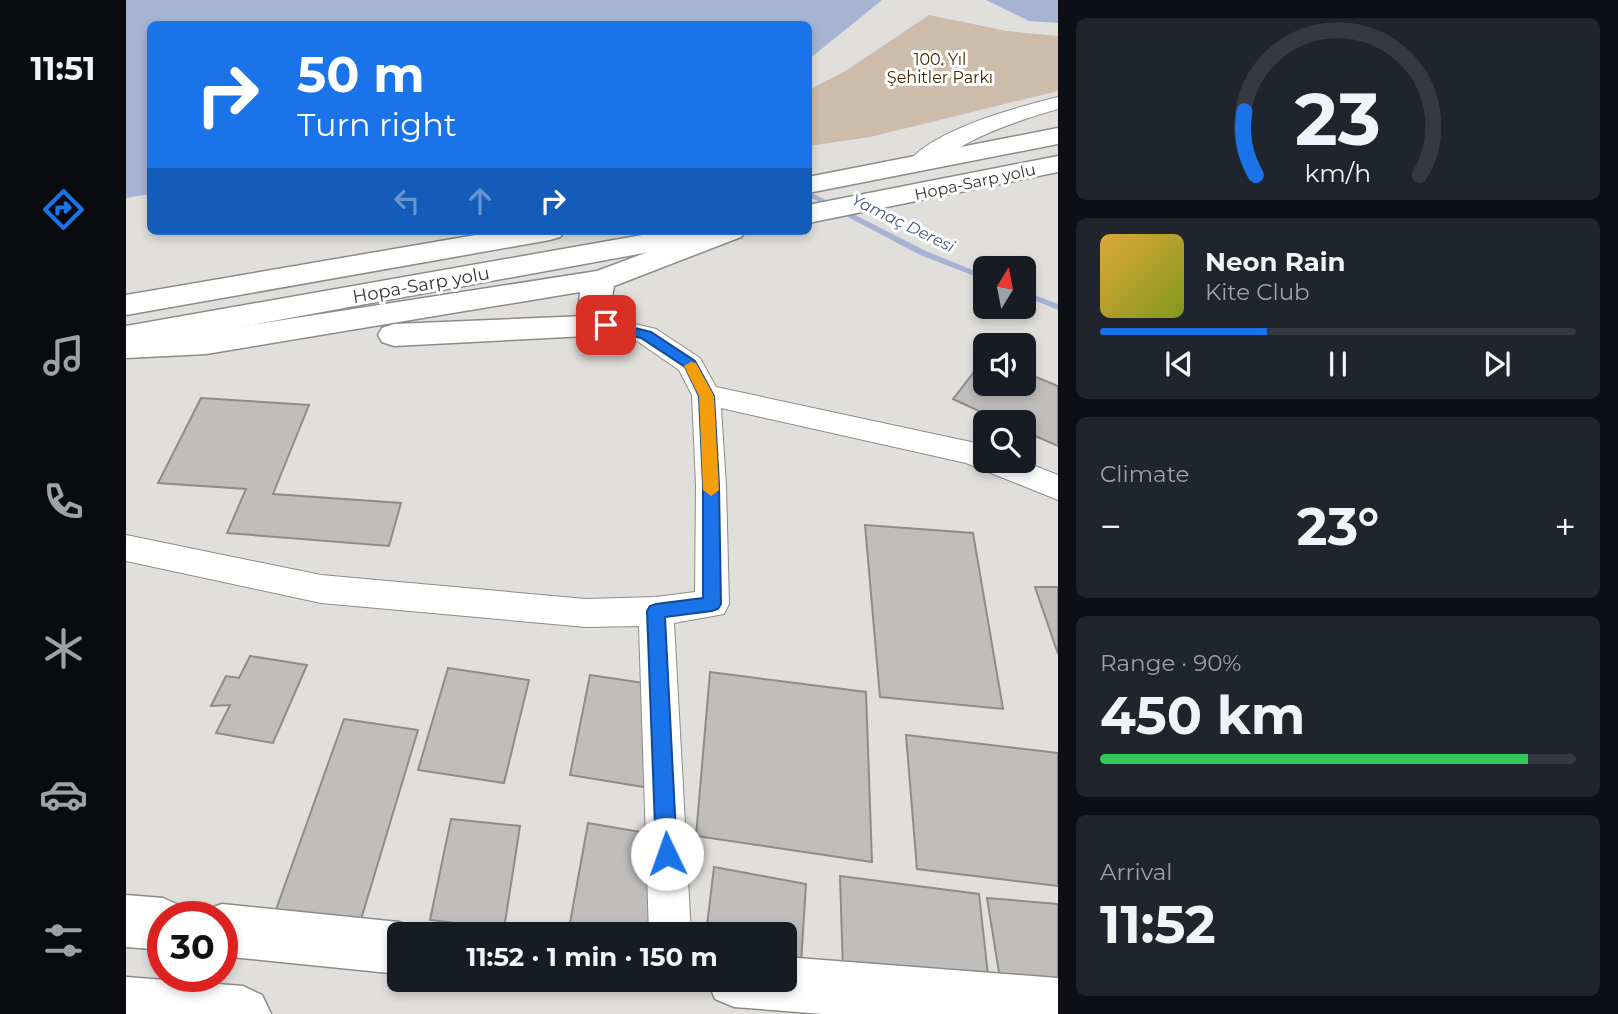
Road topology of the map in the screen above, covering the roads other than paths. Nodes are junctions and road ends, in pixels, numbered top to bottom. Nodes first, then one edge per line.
1 (1058, 103) edge
2 (1058, 136) edge
3 (1058, 164) edge
4 (917, 165) junction
5 (812, 184) edge
6 (812, 213) edge
7 (528, 235) edge
8 (693, 235) edge
9 (719, 235) edge
10 (603, 279) junction
11 (126, 305) edge
12 (606, 325) junction
13 (126, 337) edge
14 (206, 343) junction
15 (126, 347) edge
16 (706, 396) junction
17 (973, 454) edge
18 (1022, 473) edge
19 (1058, 488) edge
20 (126, 548) edge
21 (656, 611) junction
22 (126, 921) edge
23 (669, 922) edge
24 (147, 923) edge
25 (238, 932) edge
26 (387, 947) edge
27 (797, 985) edge
28 (126, 1004) edge
29 (1058, 1005) edge
30 (243, 1014) edge

1 - 4 street
2 - 4 main road
3 - 6 main road, Hopa-Sarp yolu
4 - 5 main road
7 - 11 main road
8 - 13 main road, Hopa-Sarp yolu
9 - 10 main road
10 - 12 main road
10 - 14 main road
12 - 14 main road
12 - 16 street
14 - 15 main road
16 - 17 street
16 - 21 street
18 - 19 street
20 - 21 street
21 - 23 street
22 - 24 main road
25 - 26 main road
27 - 29 main road
28 - 30 main road

